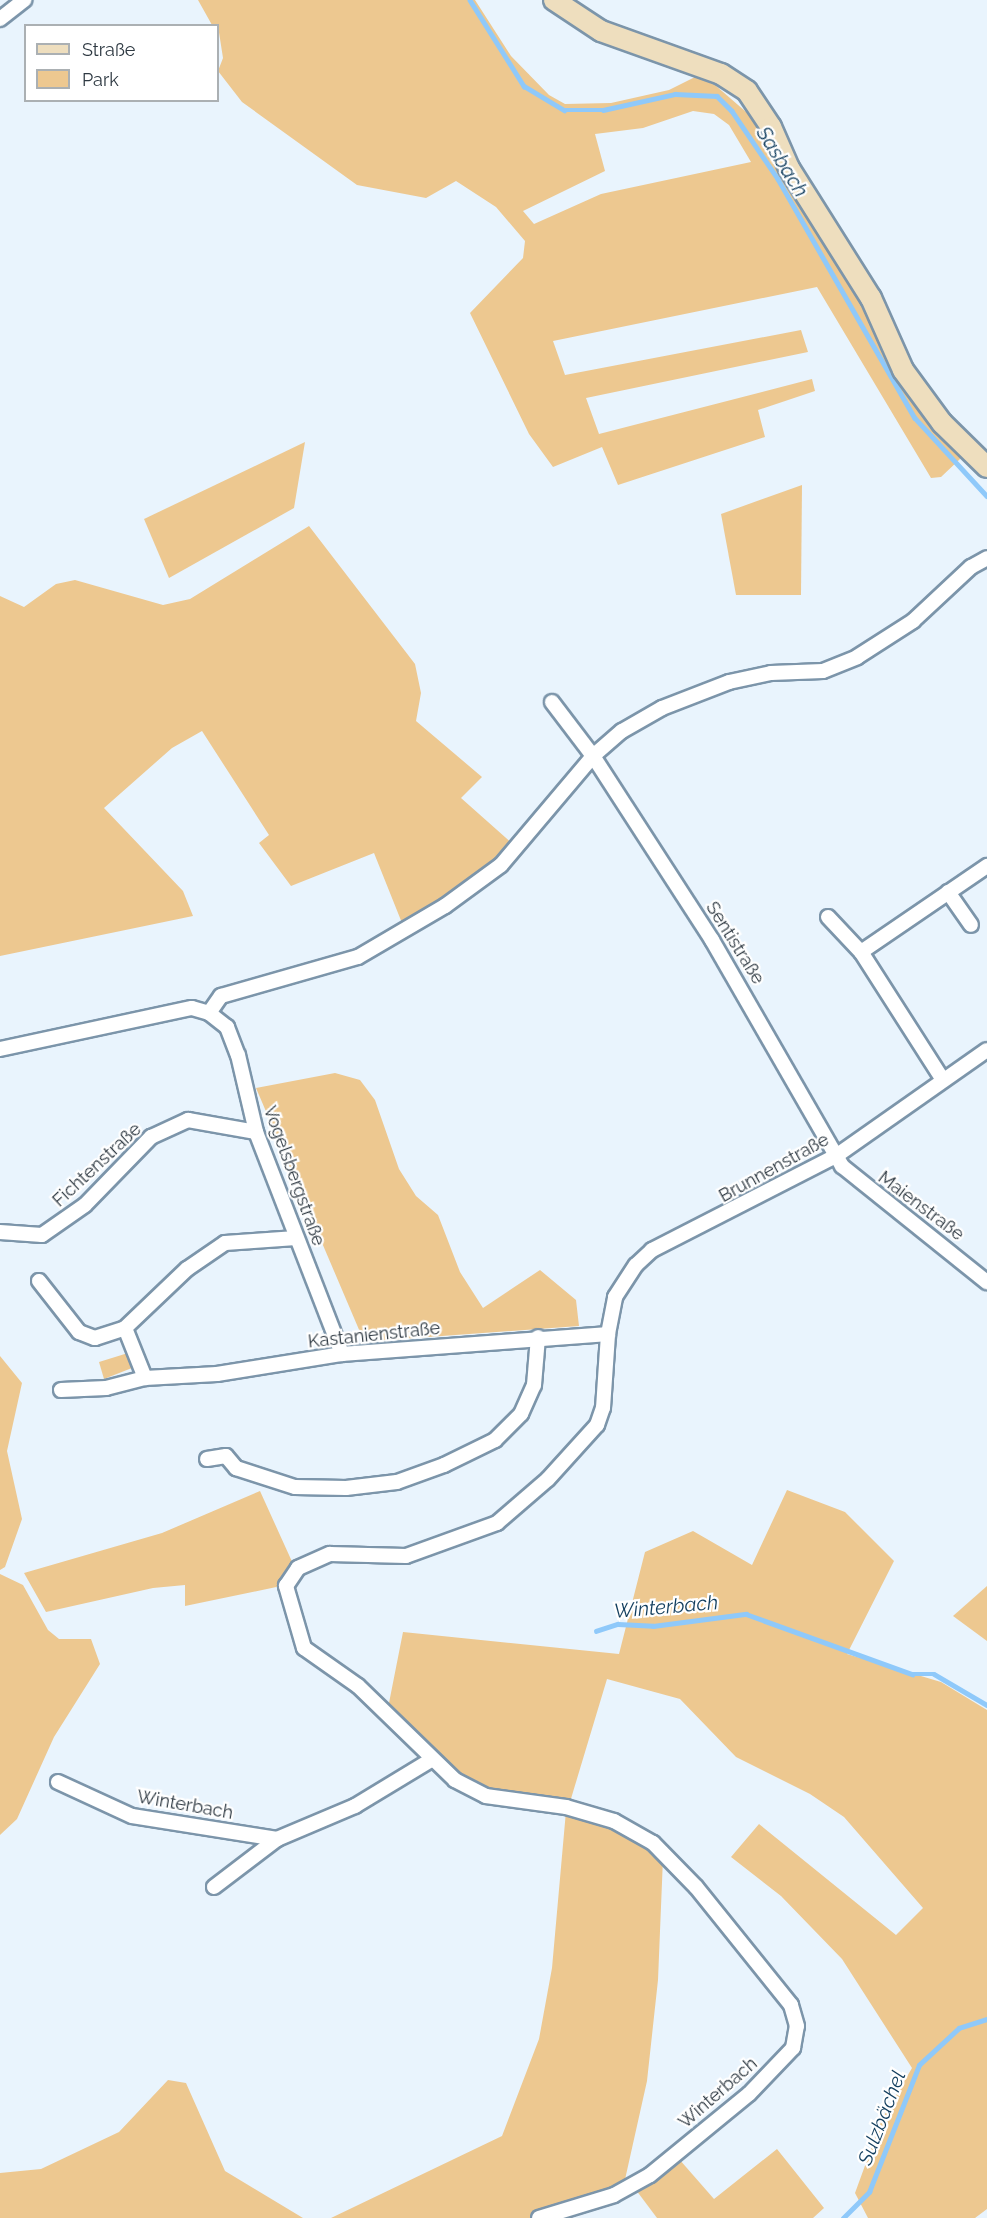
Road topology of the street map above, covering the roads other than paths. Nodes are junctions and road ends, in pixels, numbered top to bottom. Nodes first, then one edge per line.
1 (24, 0) edge
2 (554, 0) edge
3 (0, 19) edge
4 (987, 467) edge
5 (987, 558) edge
6 (552, 702) dead end
7 (593, 756) junction
8 (987, 866) edge
9 (948, 892) junction
10 (828, 916) dead end
11 (970, 926) dead end
12 (861, 952) junction
13 (209, 1013) junction
14 (0, 1049) edge
15 (987, 1050) edge
16 (943, 1080) junction
17 (256, 1132) junction
18 (836, 1156) junction
19 (0, 1232) edge
20 (296, 1238) junction
21 (39, 1281) dead end
22 (987, 1282) edge
23 (125, 1328) junction
24 (608, 1334) junction
25 (538, 1337) junction
26 (342, 1354) junction
27 (145, 1378) junction
28 (61, 1390) dead end
29 (207, 1460) dead end
30 (431, 1760) junction
31 (58, 1782) dead end
32 (277, 1839) junction
33 (214, 1887) dead end
34 (538, 2218) edge

1 - 3 street
2 - 4 main road
5 - 7 street
6 - 7 street, Sentistraße
7 - 13 street
7 - 18 street, Sentistraße
8 - 9 street
9 - 11 street
9 - 12 street
10 - 12 street
12 - 16 street
13 - 14 street
13 - 17 street, Vogelsbergstraße
15 - 16 street, Brunnenstraße
16 - 18 street, Brunnenstraße
17 - 19 street, Fichtenstraße
17 - 20 street, Vogelsbergstraße
18 - 22 street, Maienstraße
18 - 24 street, Brunnenstraße
20 - 23 street
20 - 26 street, Vogelsbergstraße
21 - 23 street
23 - 27 street
24 - 25 street, Kastanienstraße
24 - 30 street, Winterbach
25 - 26 street, Kastanienstraße
25 - 29 street
26 - 27 street, Kastanienstraße
27 - 28 street, Kastanienstraße
30 - 32 street
30 - 34 street, Winterbach
31 - 32 street, Winterbach
32 - 33 street

